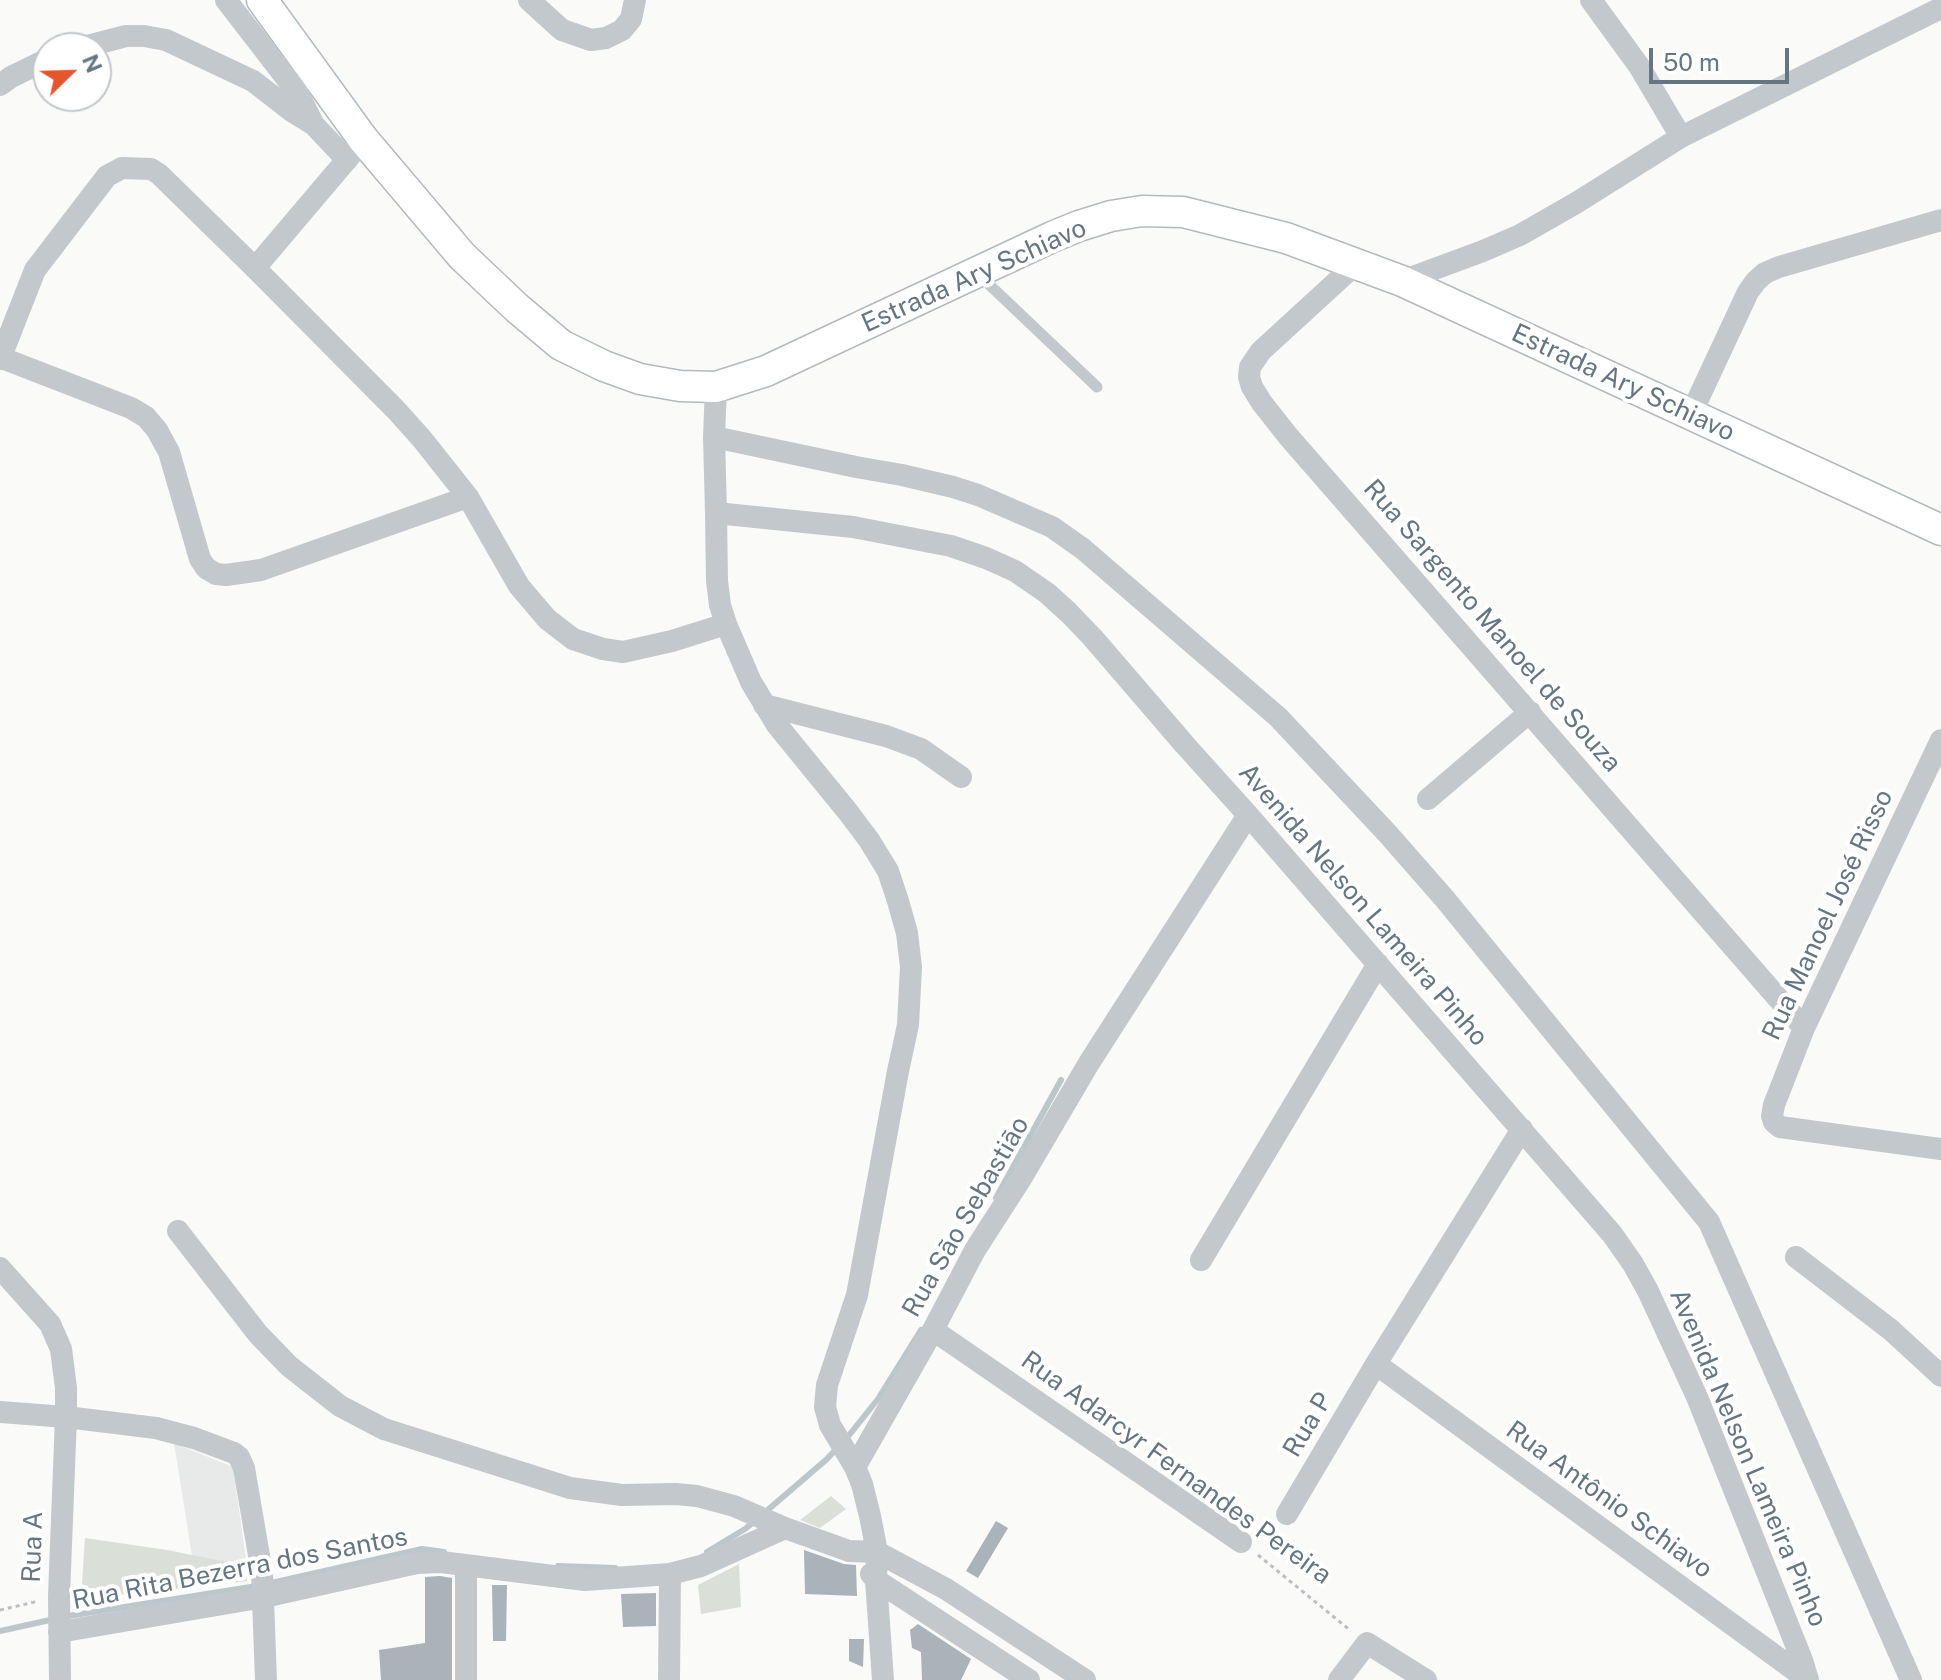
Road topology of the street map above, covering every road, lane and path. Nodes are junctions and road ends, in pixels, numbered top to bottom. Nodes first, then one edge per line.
1 (226, 0) edge
2 (262, 0) edge
3 (529, 0) edge
4 (635, 0) edge
5 (1591, 0) edge
6 (1941, 8) edge
7 (112, 40) edge
8 (32, 67) edge
9 (0, 85) edge
10 (314, 125) junction
11 (1681, 137) junction
12 (355, 150) junction
13 (1941, 220) edge
14 (1357, 263) junction
15 (255, 268) junction
16 (977, 273) junction
17 (1402, 281) junction
18 (1, 358) edge
19 (716, 387) junction
20 (1097, 387) dead end
21 (1691, 414) junction
22 (714, 437) junction
23 (468, 497) junction
24 (716, 513) junction
25 (1941, 530) edge
26 (726, 624) junction
27 (764, 705) junction
28 (1530, 712) junction
29 (1941, 740) edge
30 (961, 777) dead end
31 (1932, 778) edge
32 (1428, 799) dead end
33 (1248, 815) junction
34 (1378, 964) junction
35 (1804, 1028) junction
36 (1522, 1129) junction
37 (1941, 1149) edge
38 (178, 1231) dead end
39 (1796, 1257) dead end
40 (1201, 1260) dead end
41 (0, 1268) edge
42 (933, 1330) junction
43 (1376, 1364) junction
44 (1941, 1376) edge
45 (0, 1412) edge
46 (66, 1417) junction
47 (851, 1459) junction
48 (1287, 1514) dead end
49 (776, 1524) junction
50 (1241, 1542) joint
51 (849, 1551) junction
52 (877, 1552) junction
53 (466, 1565) junction
54 (670, 1574) junction
55 (876, 1580) junction
56 (263, 1586) junction
57 (0, 1610) edge
58 (59, 1614) junction
59 (1367, 1643) junction
60 (60, 1680) edge
61 (266, 1680) edge
62 (466, 1680) edge
63 (669, 1680) edge
64 (883, 1680) edge
65 (1029, 1680) edge
66 (1085, 1680) edge
67 (1339, 1680) edge
68 (1426, 1680) edge
69 (1808, 1680) edge
70 (1911, 1680) edge

1 - 10 street
2 - 12 main road, Estrada Ary Schiavo
3 - 4 street
5 - 11 street
6 - 11 street
7 - 10 street
8 - 9 street
10 - 12 street
11 - 17 street
12 - 15 street
12 - 19 main road, Estrada Ary Schiavo
13 - 21 street
14 - 16 main road, Estrada Ary Schiavo
14 - 17 main road, Estrada Ary Schiavo
14 - 28 street, Rua Sargento Manoel de Souza
15 - 18 street
15 - 23 street
16 - 19 main road, Estrada Ary Schiavo
16 - 20 lane
17 - 21 main road, Estrada Ary Schiavo
18 - 23 street
19 - 22 street
21 - 25 main road, Estrada Ary Schiavo
22 - 24 street
22 - 70 street
23 - 26 street
24 - 26 street
24 - 33 street, Avenida Nelson Lameira Pinho
26 - 27 street
27 - 30 street
27 - 47 street
28 - 32 street
28 - 35 street, Rua Sargento Manoel de Souza
29 - 31 street, Rua Manoel José Risso
31 - 35 street, Rua Manoel José Risso
33 - 34 street, Avenida Nelson Lameira Pinho
33 - 42 street, Rua São Sebastião
34 - 36 street, Avenida Nelson Lameira Pinho
34 - 40 street
35 - 37 street, Rua Manoel José Risso
36 - 43 street, Rua P
36 - 69 street, Avenida Nelson Lameira Pinho
38 - 49 street
39 - 44 street
41 - 46 street, Rua A
42 - 47 street, Rua São Sebastião
42 - 50 street, Rua Adarcyr Fernandes Pereira
43 - 48 street, Rua P
43 - 69 street, Rua Antônio Schiavo
45 - 46 street
46 - 56 street
46 - 58 street, Rua A
47 - 52 street
49 - 51 street
49 - 54 street, Rua Rita Bezerra dos Santos
50 - 59 path, Rua Adarcyr Fernandes Pereira
51 - 52 street
51 - 55 street
52 - 55 street
52 - 66 street
53 - 54 street, Rua Rita Bezerra dos Santos
53 - 56 street, Rua Rita Bezerra dos Santos
53 - 62 street
54 - 63 street
55 - 64 street
55 - 65 street
56 - 58 street, Rua Rita Bezerra dos Santos
56 - 61 street
57 - 58 path
58 - 60 street, Rua A
59 - 67 street
59 - 68 street

